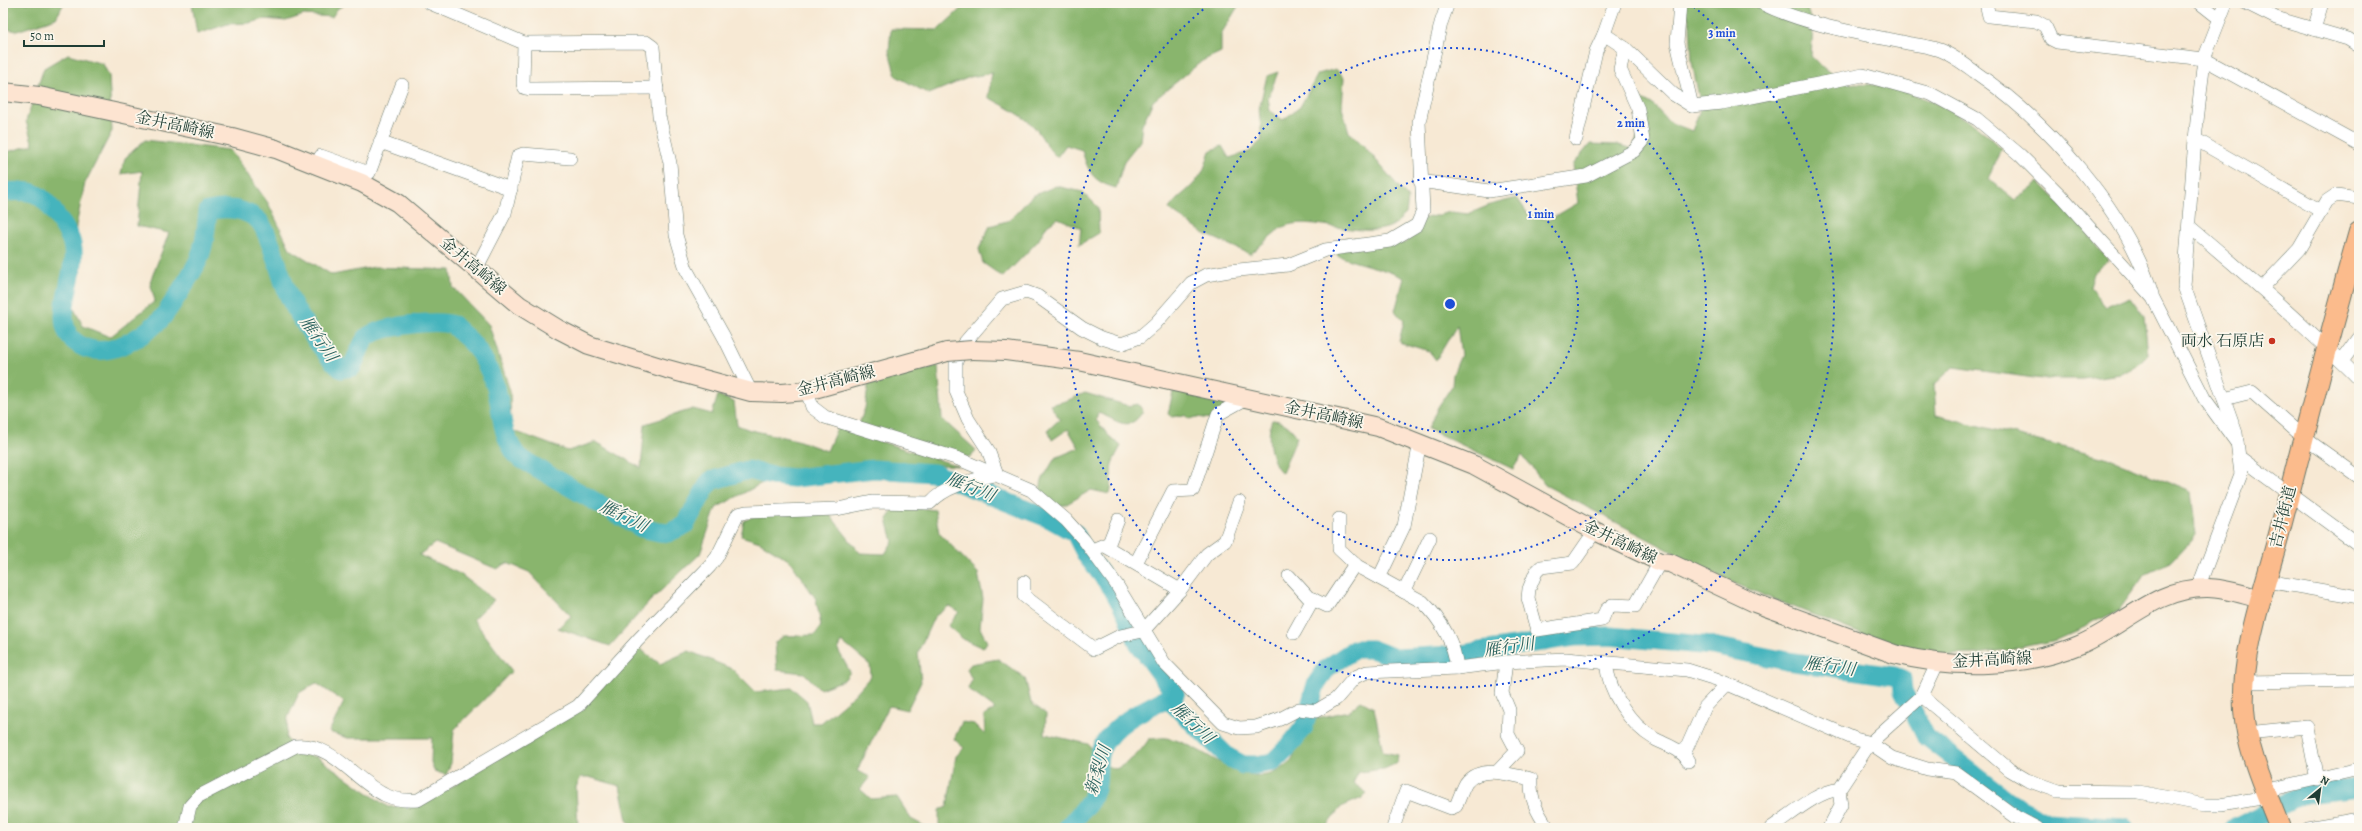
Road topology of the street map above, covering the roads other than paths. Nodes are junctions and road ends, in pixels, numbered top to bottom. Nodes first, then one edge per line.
1 (430, 3) edge
2 (1448, 3) edge
3 (1615, 3) edge
4 (1680, 3) edge
5 (1761, 3) edge
6 (1986, 3) edge
7 (2200, 3) edge
8 (2226, 3) edge
9 (2246, 3) edge
10 (2322, 3) edge
11 (2219, 18) junction
12 (2314, 29) junction
13 (1604, 34) junction
14 (524, 43) junction
15 (2359, 46) edge
16 (1625, 48) junction
17 (2204, 59) junction
18 (402, 85) dead end
19 (657, 88) junction
20 (3, 92) edge
21 (1692, 106) junction
22 (1576, 139) dead end
23 (2195, 139) junction
24 (380, 142) junction
25 (2359, 144) edge
26 (570, 158) dead end
27 (317, 164) junction
28 (1420, 181) junction
29 (511, 189) junction
30 (2359, 198) edge
31 (2321, 211) junction
32 (2190, 227) junction
33 (2359, 232) edge
34 (476, 269) junction
35 (2263, 287) junction
36 (2153, 298) junction
37 (2359, 338) edge
38 (2326, 347) junction
39 (2342, 360) junction
40 (2359, 379) edge
41 (806, 391) junction
42 (751, 392) junction
43 (1247, 398) junction
44 (2224, 399) junction
45 (2303, 436) junction
46 (1420, 442) junction
47 (2237, 444) junction
48 (2239, 457) junction
49 (997, 474) junction
50 (2359, 477) edge
51 (2289, 494) junction
52 (1239, 502) dead end
53 (1339, 519) dead end
54 (1118, 520) dead end
55 (1595, 531) junction
56 (1430, 538) dead end
57 (2359, 545) edge
58 (1104, 546) junction
59 (1091, 550) junction
60 (1660, 562) junction
61 (1136, 563) junction
62 (1355, 564) junction
63 (1289, 576) dead end
64 (1379, 578) junction
65 (1024, 582) dead end
66 (2198, 588) junction
67 (1180, 590) junction
68 (2264, 590) junction
69 (1404, 592) junction
70 (2359, 597) edge
71 (1313, 599) junction
72 (1138, 632) junction
73 (1294, 633) dead end
74 (1506, 662) junction
75 (1938, 662) junction
76 (1606, 663) junction
77 (1457, 668) junction
78 (2359, 680) edge
79 (2246, 682) junction
80 (1727, 684) junction
81 (1920, 699) junction
82 (2247, 733) junction
83 (1870, 743) junction
84 (2359, 768) edge
85 (1497, 772) junction
86 (2317, 780) junction
87 (1839, 790) junction
88 (2267, 797) junction
89 (2359, 819) edge
90 (185, 828) edge
91 (1393, 828) edge
92 (1548, 828) edge
93 (1771, 828) edge
94 (1829, 828) edge
95 (2037, 828) edge
96 (2280, 828) edge
97 (2307, 828) edge

1 - 14 street
2 - 28 street
3 - 13 street
4 - 21 street
5 - 36 street
6 - 17 street
7 - 11 street
8 - 11 street
9 - 12 street
10 - 12 street
11 - 17 street
12 - 15 street
13 - 16 street
13 - 22 street
14 - 19 street
14 - 19 street
16 - 21 street
16 - 28 street
17 - 23 street
17 - 25 street
18 - 24 street
19 - 42 street
20 - 27 main road, 金井高崎線
21 - 36 street
23 - 31 street
23 - 32 street
24 - 27 street
24 - 29 street
26 - 29 street
27 - 34 main road, 金井高崎線
28 - 49 street
29 - 34 street
30 - 31 street
31 - 35 street
32 - 35 street
32 - 44 street
33 - 38 main road, 吉井街道
34 - 42 main road, 金井高崎線
35 - 38 street
36 - 47 street
37 - 39 street
38 - 39 street
38 - 45 main road, 吉井街道
39 - 40 street
41 - 42 main road, 金井高崎線
41 - 43 main road, 金井高崎線, bridge
41 - 49 street
43 - 46 main road, 金井高崎線
43 - 61 street
44 - 45 street
44 - 47 street
45 - 50 street
45 - 51 main road, 吉井街道
46 - 55 main road, 金井高崎線
46 - 64 street
47 - 48 street
48 - 51 street
48 - 66 street
49 - 59 street
49 - 90 street
51 - 57 street
51 - 68 main road, 吉井街道
52 - 67 street
53 - 62 street
54 - 58 street
55 - 60 main road, 金井高崎線
55 - 60 street
56 - 69 street
58 - 59 street
58 - 61 street
59 - 72 street
60 - 75 main road, 金井高崎線
61 - 67 street
62 - 64 street
62 - 71 street
63 - 71 street
64 - 69 street
65 - 72 street
66 - 68 main road, 金井高崎線
66 - 75 main road, 金井高崎線
67 - 72 street
68 - 70 street
68 - 79 main road, 吉井街道
69 - 77 street
71 - 73 street
72 - 77 street
74 - 76 street
74 - 77 street
74 - 85 street
75 - 81 street
76 - 80 street
76 - 80 street
78 - 79 street
79 - 82 main road, 吉井街道
80 - 83 street
81 - 83 street
81 - 88 street
82 - 86 street
82 - 88 main road, 吉井街道
83 - 87 street
83 - 95 street
84 - 86 street
85 - 91 street
85 - 92 street
86 - 88 street
87 - 93 street
87 - 94 street
88 - 96 main road, 吉井街道
89 - 97 street

